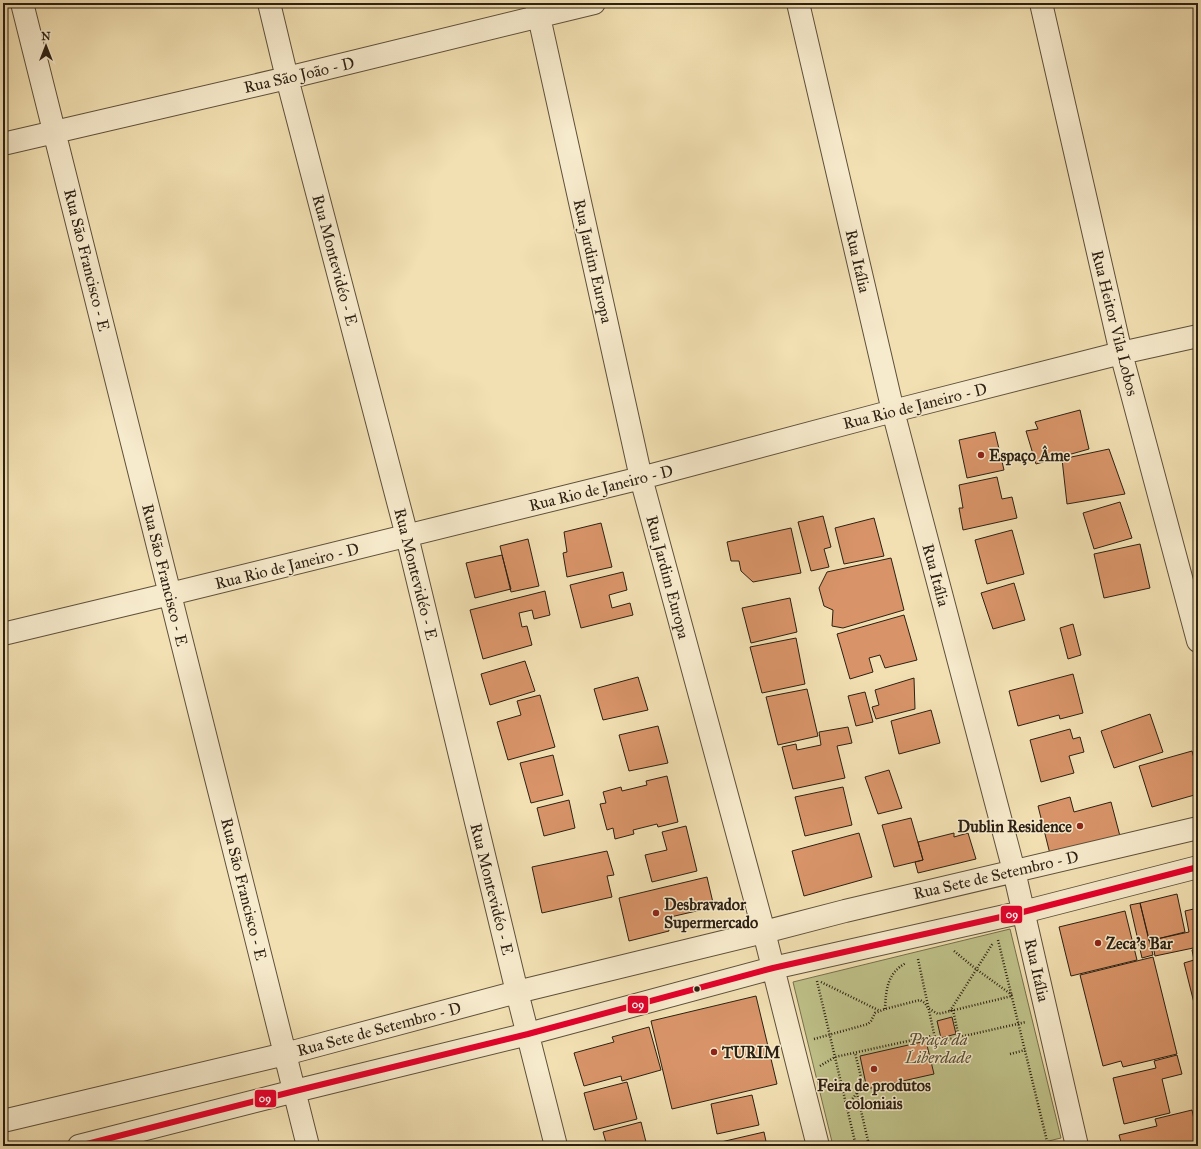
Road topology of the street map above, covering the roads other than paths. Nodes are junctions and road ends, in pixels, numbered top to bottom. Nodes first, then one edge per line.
1 (22, 3) edge
2 (269, 3) edge
3 (594, 3) edge
4 (798, 3) edge
5 (1041, 3) edge
6 (537, 10) edge
7 (287, 78) junction
8 (54, 131) junction
9 (3, 144) edge
10 (1198, 336) edge
11 (1121, 354) junction
12 (893, 411) junction
13 (642, 478) junction
14 (407, 536) junction
15 (170, 594) junction
16 (3, 634) edge
17 (1198, 641) edge
18 (1198, 828) edge
19 (1198, 867) edge
20 (1014, 871) junction
21 (1024, 912) junction
22 (764, 932) junction
23 (773, 968) junction
24 (518, 992) junction
25 (528, 1034) junction
26 (285, 1054) junction
27 (295, 1091) junction
28 (3, 1121) edge
29 (79, 1146) edge
30 (308, 1146) edge
31 (556, 1146) edge
32 (818, 1146) edge
33 (1077, 1146) edge

1 - 8 street, Rua São Francisco - E
2 - 7 street, Rua Montevidéo - E
3 - 6 street, Rua São João - D
4 - 12 street, Rua Itália
5 - 11 street, Rua Heitor Vila Lobos
6 - 7 street, Rua São João - D
6 - 13 street, Rua Jardim Europa
7 - 8 street, Rua São João - D
7 - 14 street, Rua Montevidéo - E
8 - 9 street, Rua São João - D
8 - 15 street, Rua São Francisco - E
10 - 11 street, Rua Rio de Janeiro - D
11 - 12 street, Rua Rio de Janeiro - D
11 - 17 street, Rua Heitor Vila Lobos
12 - 13 street, Rua Rio de Janeiro - D
12 - 20 street, Rua Itália
13 - 14 street, Rua Rio de Janeiro - D
13 - 22 street, Rua Jardim Europa
14 - 15 street, Rua Rio de Janeiro - D
14 - 24 street, Rua Montevidéo - E
15 - 16 street, Rua Rio de Janeiro - D
15 - 26 street, Rua São Francisco - E
18 - 20 street, Rua Sete de Setembro - D
19 - 21 street
20 - 21 street, Rua Itália
20 - 22 street, Rua Sete de Setembro - D
21 - 23 street
21 - 33 street, Rua Itália
22 - 23 street, Rua Jardim Europa
22 - 24 street, Rua Sete de Setembro - D
23 - 25 street
23 - 32 street, Rua Jardim Europa
24 - 25 street, Rua Montevidéo - E
24 - 26 street, Rua Sete de Setembro - D
25 - 27 street
25 - 31 street, Rua Montevidéo - E
26 - 27 street, Rua São Francisco - E
26 - 28 street, Rua Sete de Setembro - D
27 - 29 street
27 - 30 street, Rua São Francisco - E

